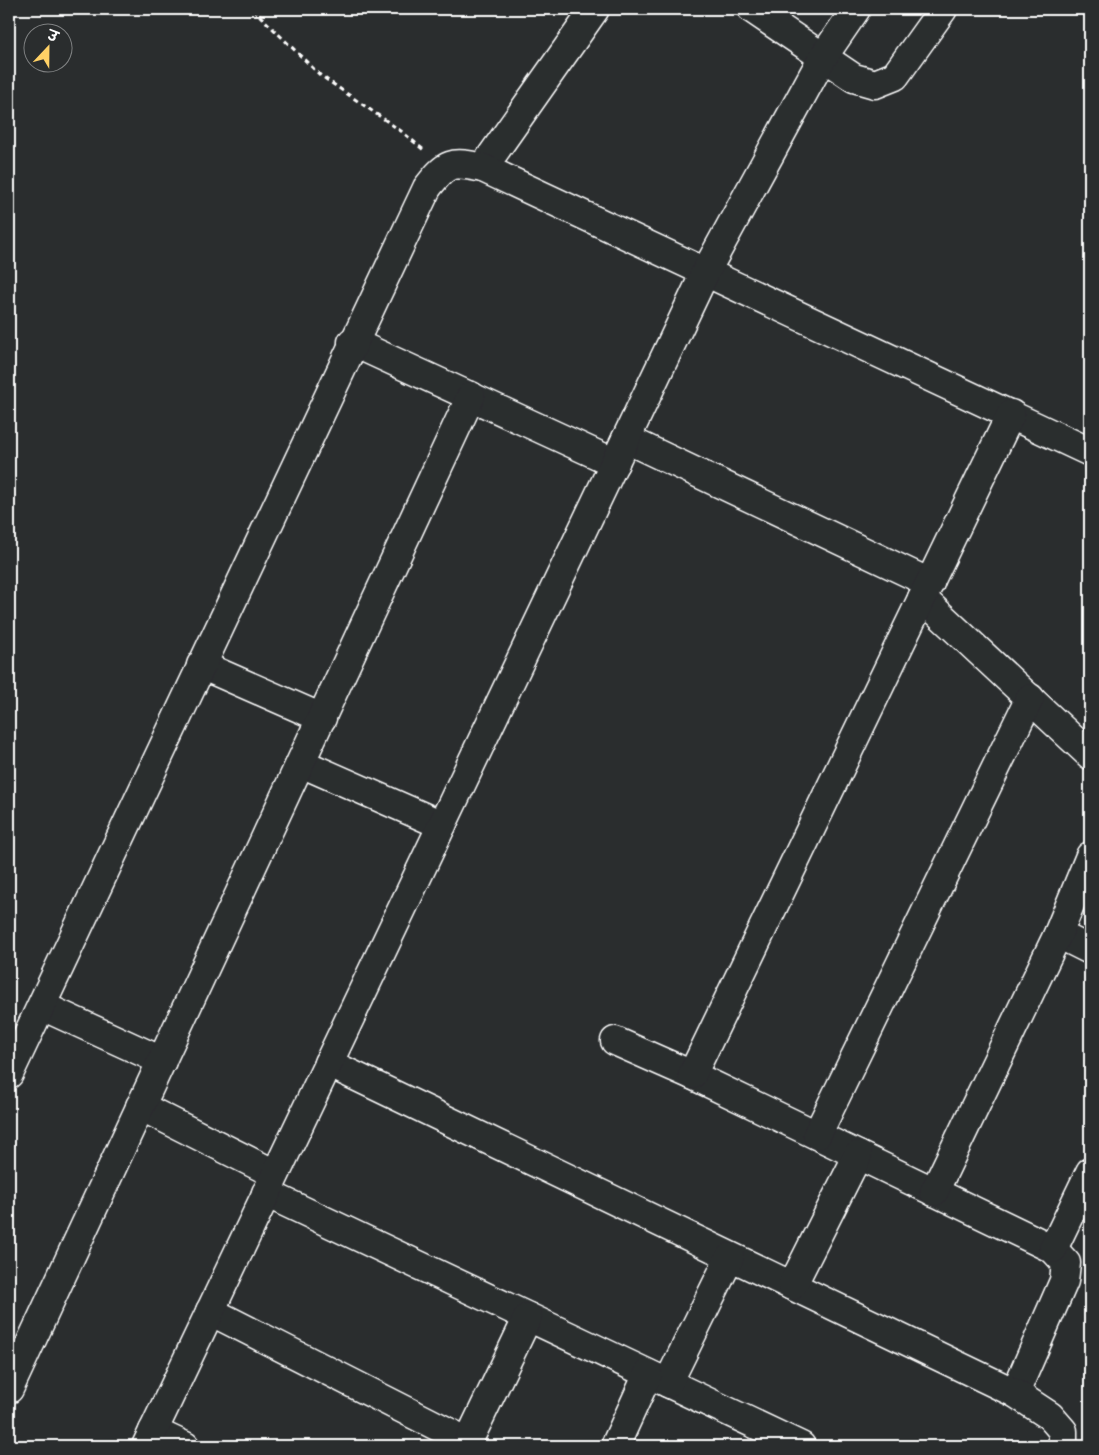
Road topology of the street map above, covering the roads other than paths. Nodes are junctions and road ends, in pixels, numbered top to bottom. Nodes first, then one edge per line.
1 (595, 9) edge
2 (752, 9) edge
3 (856, 9) edge
4 (943, 9) edge
5 (823, 57) junction
6 (483, 168) junction
7 (705, 273) junction
8 (352, 342) junction
9 (471, 396) junction
10 (1011, 414) junction
11 (620, 451) junction
12 (1090, 452) edge
13 (926, 590) junction
14 (201, 665) junction
15 (1030, 698) junction
16 (322, 718) junction
17 (1090, 755) edge
18 (301, 763) junction
19 (442, 825) junction
20 (1090, 856) edge
21 (1058, 934) junction
22 (1090, 950) edge
23 (42, 1006) junction
24 (615, 1041) dead end
25 (162, 1061) junction
26 (328, 1063) junction
27 (9, 1074) edge
28 (692, 1075) junction
29 (140, 1106) junction
30 (817, 1135) junction
31 (858, 1155) junction
32 (1090, 1172) edge
33 (271, 1183) junction
34 (934, 1192) junction
35 (1053, 1249) junction
36 (730, 1256) junction
37 (792, 1286) junction
38 (210, 1311) junction
39 (528, 1317) junction
40 (658, 1379) junction
41 (9, 1389) edge
42 (1015, 1393) junction
43 (149, 1439) edge
44 (768, 1439) edge
45 (467, 1444) edge
46 (185, 1446) edge
47 (615, 1446) edge
48 (800, 1446) edge
49 (1063, 1446) edge

1 - 6 street
2 - 5 street
3 - 5 street
4 - 5 street
5 - 7 street
6 - 7 street
6 - 8 street
7 - 10 street
7 - 11 street
8 - 9 street
8 - 14 street
9 - 11 street
9 - 16 street
10 - 12 street
10 - 13 street
11 - 13 street
11 - 19 street
13 - 15 street
13 - 28 street
14 - 16 street
14 - 23 street
15 - 17 street
15 - 30 street
16 - 18 street
18 - 19 street
18 - 25 street
19 - 26 street
20 - 21 street
21 - 22 street
21 - 34 street
23 - 25 street
23 - 27 street
24 - 28 street
25 - 29 street
26 - 33 street
26 - 36 street
28 - 30 street
29 - 33 street
29 - 41 street
30 - 31 street
31 - 34 street
31 - 37 street
32 - 35 street
33 - 38 street
33 - 39 street
34 - 35 street
35 - 42 street
36 - 37 street
36 - 40 street
37 - 42 street
38 - 43 street
38 - 45 street
39 - 40 street
39 - 45 street
40 - 44 street
40 - 47 street
42 - 49 street
43 - 46 street
44 - 48 street

